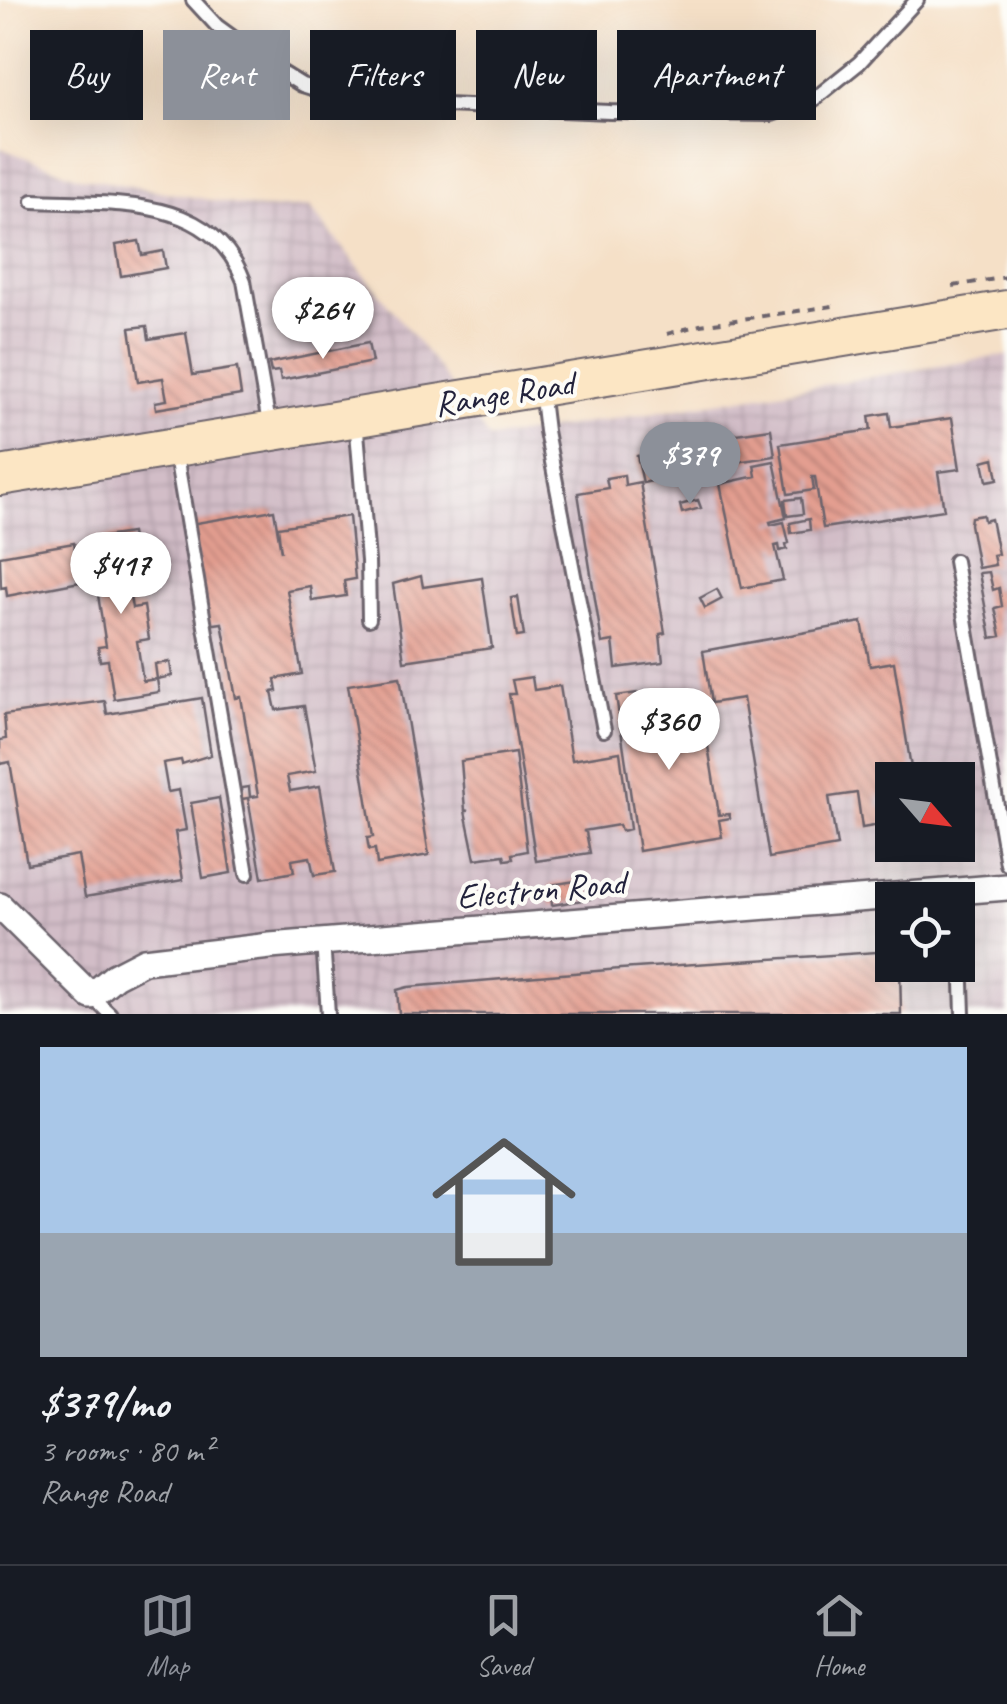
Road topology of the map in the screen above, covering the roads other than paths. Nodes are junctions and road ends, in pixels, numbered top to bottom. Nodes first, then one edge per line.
1 (192, 0) edge
2 (917, 0) edge
3 (33, 200) dead end
4 (1007, 310) edge
5 (541, 387) junction
6 (355, 418) junction
7 (271, 432) junction
8 (175, 448) junction
9 (0, 476) edge
10 (955, 561) dead end
11 (369, 618) dead end
12 (604, 730) dead end
13 (1007, 864) edge
14 (247, 874) dead end
15 (1007, 887) edge
16 (975, 889) edge
17 (875, 897) edge
18 (0, 906) edge
19 (323, 941) junction
20 (962, 982) edge
21 (100, 1005) edge
22 (328, 1014) edge
23 (963, 1014) edge

1 - 2 lane
3 - 7 lane
4 - 5 main road, Range Road
5 - 6 main road, Range Road
5 - 12 lane
6 - 7 main road, Range Road
6 - 11 lane
7 - 8 main road, Range Road
8 - 9 main road, Range Road
8 - 14 lane
10 - 13 lane
15 - 16 street, Electron Road
17 - 19 street, Electron Road
18 - 21 street
19 - 21 street, Electron Road
19 - 22 lane
20 - 23 lane

